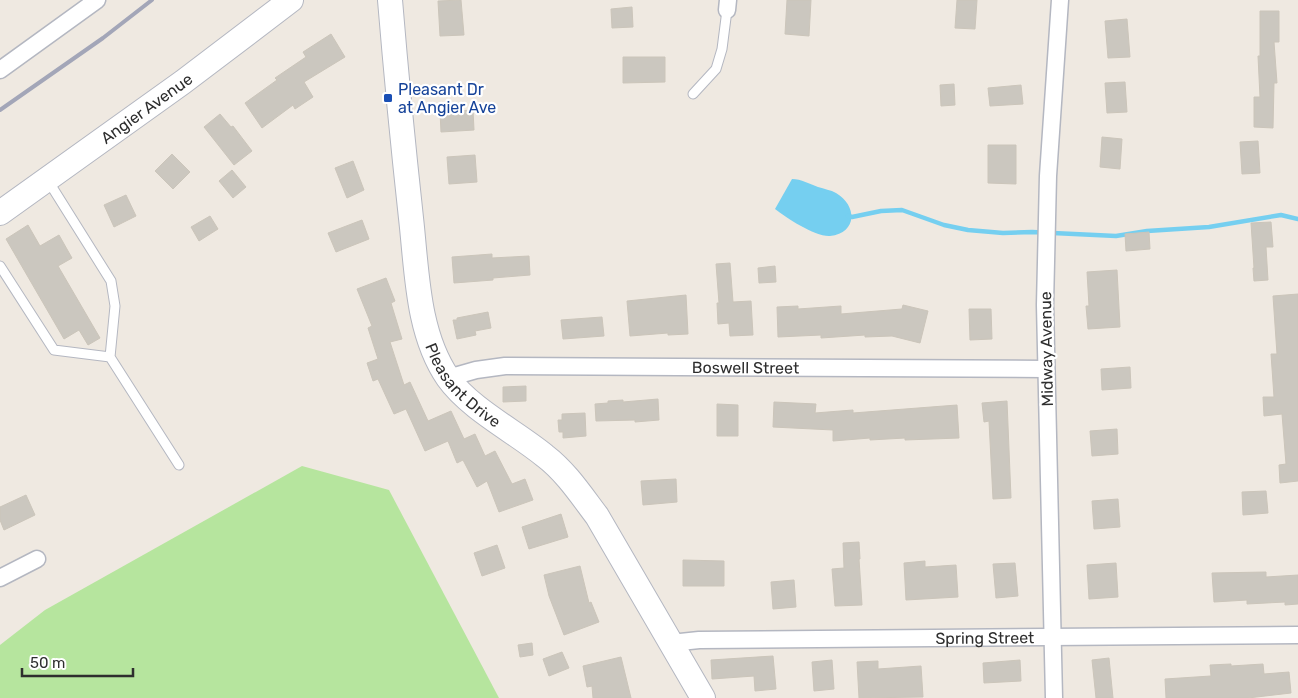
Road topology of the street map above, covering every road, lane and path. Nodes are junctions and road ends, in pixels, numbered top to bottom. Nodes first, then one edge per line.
1 (97, 0) edge
2 (291, 0) edge
3 (390, 0) edge
4 (1060, 0) edge
5 (727, 5) edge
6 (0, 70) edge
7 (693, 94) dead end
8 (47, 179) junction
9 (0, 213) edge
10 (0, 266) edge
11 (110, 358) junction
12 (1045, 369) junction
13 (448, 378) junction
14 (178, 465) dead end
15 (38, 559) dead end
16 (0, 578) edge
17 (1298, 635) edge
18 (1052, 638) junction
19 (671, 643) junction
20 (703, 698) edge
21 (1054, 698) edge

1 - 6 street
2 - 8 street, Angier Avenue
3 - 13 street, Pleasant Drive
4 - 12 street, Midway Avenue
5 - 7 lane
8 - 9 street, Angier Avenue
8 - 11 lane
10 - 11 lane
11 - 14 lane
12 - 13 street, Boswell Street
12 - 18 street, Midway Avenue
13 - 19 street, Pleasant Drive
15 - 16 street
17 - 18 street, Spring Street
18 - 19 street, Spring Street
18 - 21 street, Midway Avenue
19 - 20 street, Pleasant Drive

